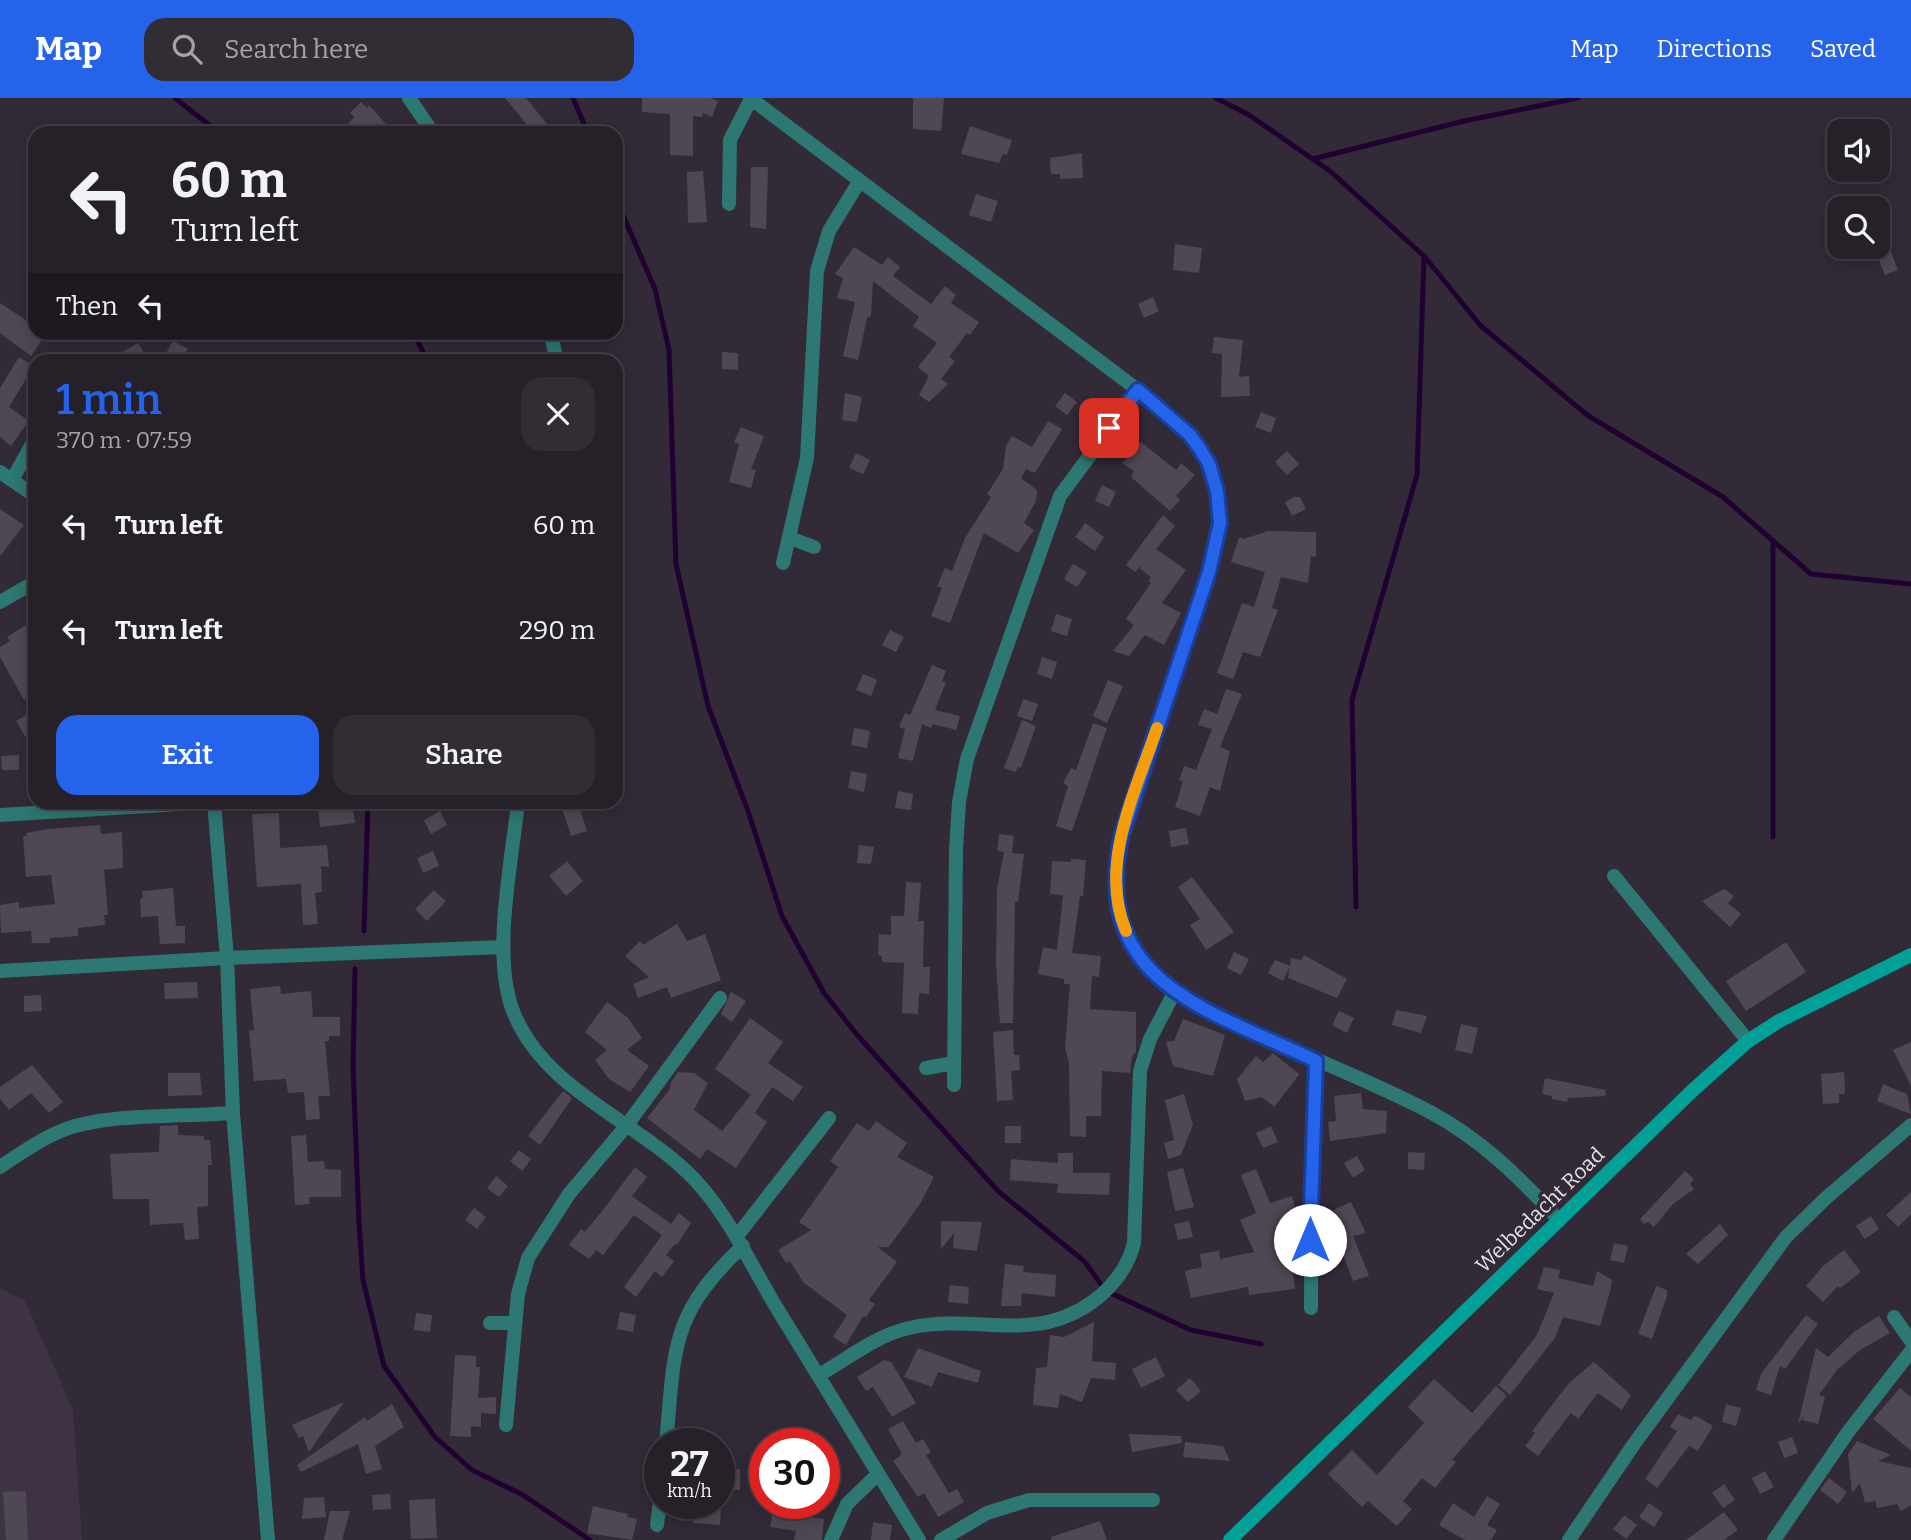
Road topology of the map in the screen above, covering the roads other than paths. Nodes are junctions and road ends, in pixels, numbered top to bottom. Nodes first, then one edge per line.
1 (409, 98) edge
2 (751, 98) edge
3 (428, 126) edge
4 (859, 181) junction
5 (729, 204) dead end
6 (1138, 390) junction
7 (28, 448) edge
8 (6, 476) edge
9 (28, 491) edge
10 (790, 538) junction
11 (814, 547) dead end
12 (783, 563) dead end
13 (28, 586) edge
14 (0, 602) edge
15 (107, 809) edge
16 (215, 809) edge
17 (517, 809) edge
18 (0, 816) edge
19 (1614, 876) dead end
20 (503, 947) junction
21 (1911, 955) edge
22 (227, 958) junction
23 (0, 971) edge
24 (1174, 993) junction
25 (720, 998) dead end
26 (1748, 1041) junction
27 (1316, 1061) junction
28 (954, 1063) junction
29 (926, 1068) dead end
30 (954, 1085) dead end
31 (233, 1113) junction
32 (830, 1118) dead end
33 (627, 1125) junction
34 (1911, 1125) edge
35 (0, 1167) edge
36 (1559, 1220) junction
37 (740, 1241) junction
38 (1311, 1308) dead end
39 (1894, 1317) dead end
40 (490, 1323) dead end
41 (515, 1323) junction
42 (1911, 1341) edge
43 (1911, 1351) edge
44 (819, 1374) junction
45 (506, 1424) dead end
46 (668, 1428) edge
47 (878, 1474) junction
48 (1153, 1500) dead end
49 (658, 1519) edge
50 (657, 1525) dead end
51 (268, 1540) edge
52 (831, 1540) edge
53 (919, 1540) edge
54 (941, 1540) edge
55 (1230, 1540) edge
56 (1569, 1540) edge
57 (1774, 1540) edge

1 - 3 street
2 - 4 street
2 - 5 street
4 - 6 street
4 - 10 street
6 - 24 street
6 - 28 street
7 - 8 street
8 - 9 street
10 - 11 street
10 - 12 street
13 - 14 street
15 - 18 street
16 - 22 street
17 - 20 street
19 - 26 street
20 - 22 street
20 - 33 street
21 - 26 street, Welbedacht Road
22 - 23 street
22 - 31 street
24 - 27 street
24 - 44 street
25 - 33 street
26 - 36 street, Welbedacht Road
27 - 36 street
27 - 38 street
28 - 29 street
28 - 30 street
31 - 35 street
31 - 51 street
32 - 37 street
33 - 37 street
33 - 41 street
34 - 56 street
36 - 55 street, Welbedacht Road
37 - 44 street
37 - 46 street
39 - 42 street
40 - 41 street
41 - 45 street
43 - 57 street
44 - 47 street
47 - 52 street
47 - 53 street
48 - 54 street
49 - 50 street

